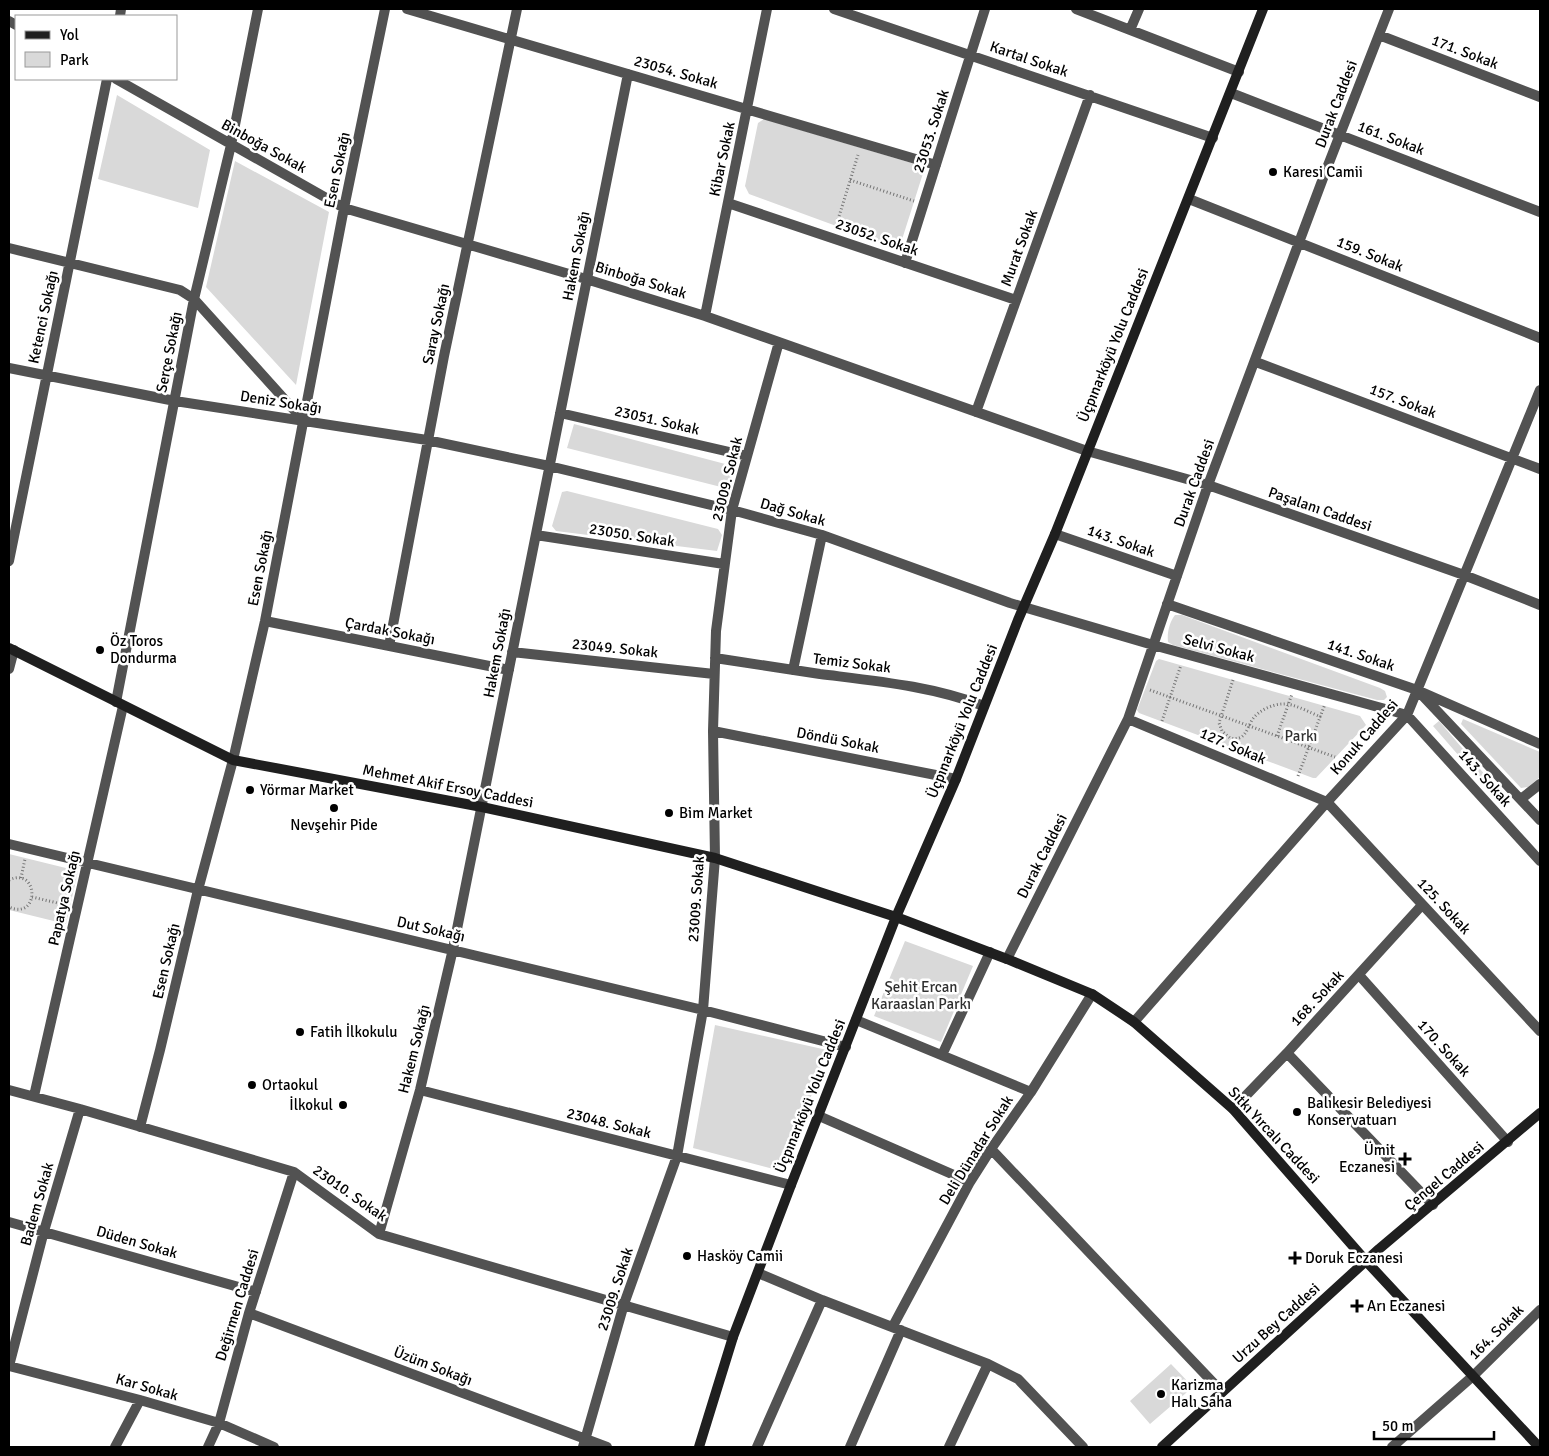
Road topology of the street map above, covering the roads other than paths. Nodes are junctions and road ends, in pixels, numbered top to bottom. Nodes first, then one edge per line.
1 (258, 9) edge
2 (385, 9) edge
3 (407, 9) edge
4 (517, 9) edge
5 (766, 9) edge
6 (834, 9) edge
7 (985, 9) edge
8 (1076, 9) edge
9 (1139, 9) edge
10 (1263, 9) edge
11 (1389, 9) edge
12 (1130, 30) junction
13 (1379, 35) junction
14 (510, 39) junction
15 (971, 55) junction
16 (1239, 72) junction
17 (628, 74) junction
18 (107, 80) edge
19 (118, 80) edge
20 (1231, 93) junction
21 (1090, 95) junction
22 (1540, 97) edge
23 (747, 109) junction
24 (1340, 135) junction
25 (1213, 138) junction
26 (231, 145) junction
27 (936, 164) junction
28 (1189, 199) junction
29 (728, 203) junction
30 (344, 208) junction
31 (1540, 212) edge
32 (1300, 242) junction
33 (468, 245) junction
34 (9, 248) edge
35 (70, 263) junction
36 (905, 263) junction
37 (586, 279) junction
38 (194, 299) junction
39 (1016, 300) junction
40 (705, 316) junction
41 (1540, 338) edge
42 (779, 342) junction
43 (1256, 362) junction
44 (9, 368) edge
45 (46, 376) junction
46 (1540, 390) edge
47 (175, 401) junction
48 (976, 412) junction
49 (560, 413) junction
50 (304, 420) junction
51 (427, 440) junction
52 (1087, 451) junction
53 (747, 456) junction
54 (1512, 458) junction
55 (549, 466) junction
56 (1540, 469) edge
57 (1208, 485) junction
58 (732, 510) junction
59 (1055, 534) junction
60 (536, 535) junction
61 (822, 535) junction
62 (9, 561) edge
63 (724, 564) junction
64 (1464, 575) junction
65 (1177, 576) junction
66 (1167, 604) junction
67 (1540, 605) edge
68 (1024, 606) junction
69 (265, 621) junction
70 (1153, 645) junction
71 (388, 646) junction
72 (11, 649) edge
73 (512, 652) junction
74 (714, 658) junction
75 (9, 669) edge
76 (509, 670) junction
77 (793, 670) junction
78 (714, 674) junction
79 (1417, 690) junction
80 (120, 704) junction
81 (984, 706) junction
82 (1407, 715) junction
83 (1128, 719) junction
84 (713, 731) junction
85 (1540, 744) edge
86 (233, 760) junction
87 (956, 779) junction
88 (1540, 784) edge
89 (1521, 799) junction
90 (1326, 802) junction
91 (482, 807) junction
92 (1540, 820) edge
93 (9, 844) edge
94 (715, 858) junction
95 (1540, 861) edge
96 (88, 862) junction
97 (198, 890) junction
98 (1422, 905) junction
99 (896, 917) junction
100 (453, 949) junction
101 (990, 952) junction
102 (1008, 959) junction
103 (1359, 975) junction
104 (1092, 994) junction
105 (703, 1010) junction
106 (856, 1020) junction
107 (1134, 1022) junction
108 (1540, 1031) edge
109 (846, 1047) junction
110 (1287, 1053) junction
111 (942, 1055) junction
112 (9, 1090) edge
113 (420, 1090) junction
114 (1031, 1092) junction
115 (34, 1096) junction
116 (80, 1109) junction
117 (1233, 1109) junction
118 (1540, 1113) edge
119 (819, 1116) junction
120 (140, 1127) junction
121 (1508, 1142) junction
122 (991, 1149) junction
123 (677, 1156) junction
124 (294, 1172) junction
125 (970, 1182) junction
126 (791, 1186) junction
127 (1433, 1205) junction
128 (9, 1222) edge
129 (44, 1231) junction
130 (379, 1234) junction
131 (1366, 1261) junction
132 (758, 1273) junction
133 (256, 1292) junction
134 (822, 1300) junction
135 (624, 1304) junction
136 (1540, 1310) edge
137 (249, 1313) junction
138 (897, 1328) junction
139 (733, 1337) junction
140 (988, 1364) junction
141 (9, 1366) edge
142 (1473, 1376) junction
143 (1222, 1392) junction
144 (140, 1400) junction
145 (219, 1423) junction
146 (584, 1443) edge
147 (115, 1447) edge
148 (208, 1447) edge
149 (274, 1447) edge
150 (607, 1447) edge
151 (698, 1447) edge
152 (757, 1447) edge
153 (850, 1447) edge
154 (949, 1447) edge
155 (1083, 1447) edge
156 (1162, 1447) edge
157 (1392, 1447) edge
158 (1540, 1447) edge

1 - 26 street, Serçe Sokağı
2 - 30 street, Esen Sokağı
3 - 14 street, 23054. Sokak
4 - 14 street, Saray Sokağı
5 - 23 street, Kibar Sokak
6 - 15 street, Kartal Sokak
7 - 15 street, 23053. Sokak
8 - 12 street
9 - 12 street
10 - 16 main road, Üçpınarköyü Yolu Caddesi
11 - 13 street, Durak Caddesi
12 - 16 street
13 - 22 street, 171. Sokak
13 - 24 street, Durak Caddesi
14 - 17 street, 23054. Sokak
14 - 33 street, Saray Sokağı
15 - 21 street, Kartal Sokak
15 - 27 street, 23053. Sokak
16 - 20 main road, Üçpınarköyü Yolu Caddesi
17 - 23 street, 23054. Sokak
17 - 37 street, Hakem Sokağı
18 - 35 street, Ketenci Sokağı
19 - 26 street, Binboğa Sokak
20 - 24 street, 161. Sokak
20 - 25 main road, Üçpınarköyü Yolu Caddesi
21 - 25 street, Kartal Sokak
21 - 39 street, Murat Sokak
23 - 27 street, 23054. Sokak
23 - 29 street, Kibar Sokak
24 - 31 street, 161. Sokak
24 - 32 street, Durak Caddesi
25 - 28 main road, Üçpınarköyü Yolu Caddesi
26 - 30 street, Binboğa Sokak
26 - 38 street, Serçe Sokağı
27 - 36 street, 23053. Sokak
28 - 32 street, 159. Sokak
28 - 52 main road, Üçpınarköyü Yolu Caddesi
29 - 36 street, 23052. Sokak
29 - 40 street, Kibar Sokak
30 - 33 street, Binboğa Sokak
30 - 50 street, Esen Sokağı
32 - 41 street, 159. Sokak
32 - 43 street, Durak Caddesi
33 - 37 street, Binboğa Sokak
33 - 51 street, Saray Sokağı
34 - 35 street
35 - 38 street
35 - 45 street, Ketenci Sokağı
36 - 39 street, 23052. Sokak
37 - 40 street, Binboğa Sokak
37 - 49 street, Hakem Sokağı
38 - 47 street, Serçe Sokağı
38 - 50 street
39 - 48 street, Murat Sokak
40 - 42 street, Binboğa Sokak
42 - 48 street, Binboğa Sokak
42 - 53 street, 23009. Sokak
43 - 54 street, 157. Sokak
43 - 57 street, Durak Caddesi
44 - 45 street, Deniz Sokağı
45 - 47 street, Deniz Sokağı
45 - 62 street, Ketenci Sokağı
46 - 54 street, Konuk Caddesi
47 - 50 street, Deniz Sokağı
47 - 80 street, Serçe Sokağı
48 - 52 street, Binboğa Sokak
49 - 53 street, 23051. Sokak
49 - 55 street, Hakem Sokağı
50 - 51 street, Deniz Sokağı
50 - 69 street, Esen Sokağı
51 - 55 street, Deniz Sokağı
51 - 71 street, Saray Sokağı
52 - 57 street, Paşalanı Caddesi
52 - 59 main road, Üçpınarköyü Yolu Caddesi
53 - 58 street, 23009. Sokak
54 - 56 street, 157. Sokak
54 - 64 street, Konuk Caddesi
55 - 58 street, Dağ Sokak
55 - 60 street, Hakem Sokağı
57 - 64 street, Paşalanı Caddesi
57 - 65 street, Durak Caddesi
58 - 61 street, Dağ Sokak
58 - 63 street, 23009. Sokak
59 - 65 street, 143. Sokak
59 - 68 main road, Üçpınarköyü Yolu Caddesi
60 - 63 street, 23050. Sokak
60 - 73 street, Hakem Sokağı
61 - 68 street, Dağ Sokak
61 - 77 street
63 - 74 street, 23009. Sokak
64 - 67 street, Paşalanı Caddesi
64 - 79 street, Konuk Caddesi
65 - 66 street, Durak Caddesi
66 - 70 street, Durak Caddesi
66 - 79 street, 141. Sokak
68 - 70 street, Selvi Sokak
68 - 81 main road, Üçpınarköyü Yolu Caddesi
69 - 71 street, Çardak Sokağı
69 - 86 street, Esen Sokağı
70 - 82 street, Selvi Sokak
70 - 83 street, Durak Caddesi
71 - 76 street, Çardak Sokağı
72 - 75 street
72 - 80 main road, Mehmet Akif Ersoy Caddesi
73 - 76 street, Hakem Sokağı
73 - 78 street, 23049. Sokak
74 - 77 street, Temiz Sokak
74 - 78 street, 23009. Sokak
76 - 91 street, Hakem Sokağı
77 - 81 street, Temiz Sokak
78 - 84 street, 23009. Sokak
79 - 82 street, Konuk Caddesi
79 - 85 street, 141. Sokak
79 - 89 street, 143. Sokak
80 - 86 main road, Mehmet Akif Ersoy Caddesi
80 - 96 street, Papatya Sokağı
81 - 87 main road, Üçpınarköyü Yolu Caddesi
82 - 90 street, Konuk Caddesi
82 - 95 street, 143. Sokak
83 - 90 street, 127. Sokak
83 - 102 street, Durak Caddesi
84 - 87 street, Döndü Sokak
84 - 94 street, 23009. Sokak
86 - 91 main road, Mehmet Akif Ersoy Caddesi
86 - 97 street, Esen Sokağı
87 - 99 main road, Üçpınarköyü Yolu Caddesi
88 - 89 street
89 - 92 street, 143. Sokak
90 - 98 street, 125. Sokak
90 - 107 street, Konuk Caddesi
91 - 94 main road, Mehmet Akif Ersoy Caddesi
91 - 100 street, Hakem Sokağı
93 - 96 street, Dut Sokağı
94 - 99 main road, Mehmet Akif Ersoy Caddesi
94 - 105 street, 23009. Sokak
96 - 97 street, Dut Sokağı
96 - 115 street, Papatya Sokağı
97 - 100 street, Dut Sokağı
97 - 120 street, Esen Sokağı
98 - 103 street, 168. Sokak
98 - 108 street, 125. Sokak
99 - 101 main road, Sıtkı Yırcalı Caddesi
99 - 106 main road, Üçpınarköyü Yolu Caddesi
100 - 105 street, Dut Sokağı
100 - 113 street, Hakem Sokağı
101 - 102 main road, Sıtkı Yırcalı Caddesi
101 - 111 street
102 - 104 main road, Sıtkı Yırcalı Caddesi
103 - 110 street, 168. Sokak
103 - 121 street, 170. Sokak
104 - 107 main road, Sıtkı Yırcalı Caddesi
104 - 114 street, Deli Dünadar Sokak
105 - 109 street, Dut Sokağı
105 - 123 street, 23009. Sokak
106 - 109 main road, Üçpınarköyü Yolu Caddesi
106 - 111 street
107 - 117 main road, Sıtkı Yırcalı Caddesi
109 - 119 main road, Üçpınarköyü Yolu Caddesi
110 - 117 street, 168. Sokak
110 - 127 street
111 - 114 street
112 - 115 street, 23010. Sokak
113 - 123 street, 23048. Sokak
113 - 130 street, Hakem Sokağı
114 - 122 street, Deli Dünadar Sokak
115 - 116 street, 23010. Sokak
116 - 120 street, 23010. Sokak
116 - 129 street, Badem Sokak
117 - 131 main road, Sıtkı Yırcalı Caddesi
118 - 121 main road, Çengel Caddesi
119 - 125 street
119 - 126 main road, Üçpınarköyü Yolu Caddesi
120 - 124 street, 23010. Sokak
121 - 127 main road, Çengel Caddesi
122 - 125 street, Deli Dünadar Sokak
122 - 143 street
123 - 126 street, 23048. Sokak
123 - 135 street, 23009. Sokak
124 - 130 street, 23010. Sokak
124 - 133 street, Değirmen Caddesi
125 - 138 street, Deli Dünadar Sokak
126 - 132 main road, Üçpınarköyü Yolu Caddesi
127 - 131 main road, Çengel Caddesi
128 - 129 street, Düden Sokak
129 - 133 street, Düden Sokak
129 - 141 street, Badem Sokak
130 - 135 street, 23010. Sokak
131 - 142 main road, Sıtkı Yırcalı Caddesi
131 - 143 main road, Urzu Bey Caddesi
132 - 134 street
132 - 139 main road, Üçpınarköyü Yolu Caddesi
133 - 137 street, Değirmen Caddesi
134 - 138 street
134 - 152 street
135 - 139 street, 23010. Sokak
135 - 146 street, 23009. Sokak
136 - 142 street, 164. Sokak
137 - 145 street, Değirmen Caddesi
137 - 146 street, Üzüm Sokağı
138 - 140 street
138 - 153 street, Deli Dünadar Sokak
139 - 151 main road, Üçpınarköyü Yolu Caddesi
140 - 154 street
140 - 155 street
141 - 144 street, Kar Sokak
142 - 157 street, 164. Sokak
142 - 158 main road, Sıtkı Yırcalı Caddesi
143 - 156 main road, Urzu Bey Caddesi
144 - 145 street, Kar Sokak
144 - 147 street
145 - 148 street, Değirmen Caddesi
145 - 149 street, Kar Sokak
146 - 150 street, Üzüm Sokağı

